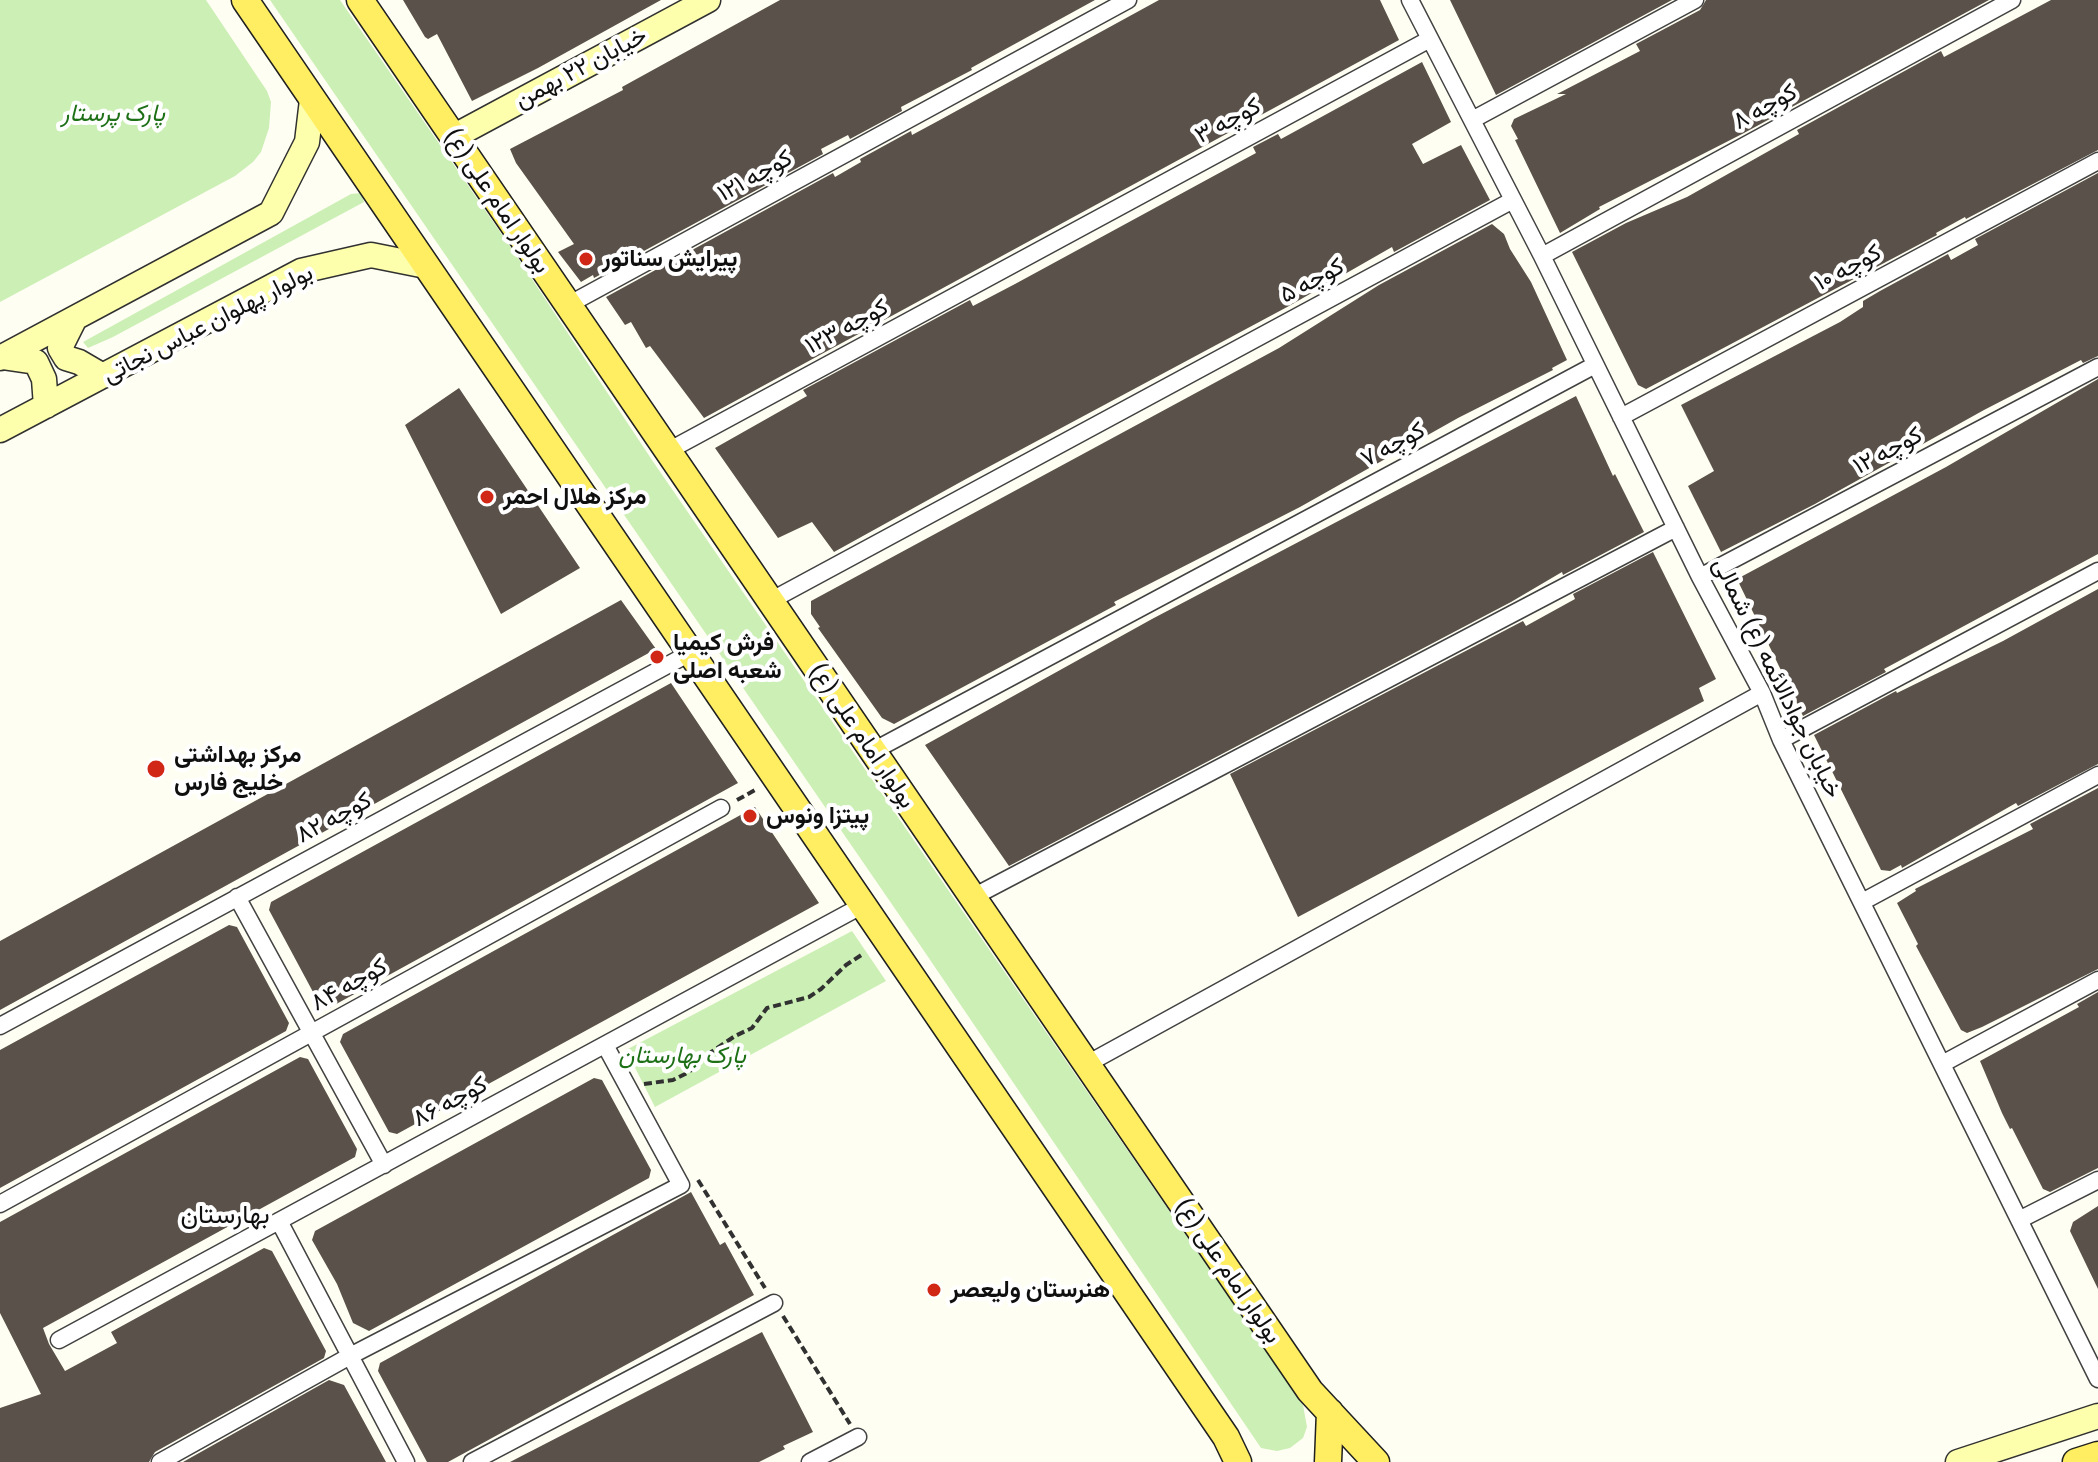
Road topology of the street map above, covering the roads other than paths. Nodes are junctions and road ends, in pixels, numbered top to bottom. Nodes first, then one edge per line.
1 (245, 0) edge
2 (360, 0) edge
3 (708, 0) edge
4 (1128, 0) edge
5 (1410, 0) edge
6 (1695, 0) edge
7 (2012, 0) edge
8 (1430, 39) junction
9 (312, 100) junction
10 (1472, 120) junction
11 (453, 137) junction
12 (2098, 161) edge
13 (1513, 200) junction
14 (1049, 245) joint
15 (1542, 256) junction
16 (426, 266) junction
17 (568, 305) junction
18 (75, 318) junction
19 (1, 357) edge
20 (1595, 365) junction
21 (2098, 367) edge
22 (103, 376) junction
23 (46, 406) junction
24 (1621, 417) junction
25 (0, 430) edge
26 (668, 451) junction
27 (1676, 528) junction
28 (2098, 571) edge
29 (1700, 577) junction
30 (770, 601) junction
31 (690, 653) junction
32 (1762, 693) junction
33 (1781, 740) junction
34 (873, 751) junction
35 (2098, 775) edge
36 (721, 808) road end
37 (237, 897) junction
38 (973, 897) junction
39 (1862, 902) junction
40 (863, 905) junction
41 (2098, 980) edge
42 (0, 1026) edge
43 (311, 1033) junction
44 (605, 1045) junction
45 (1087, 1064) junction
46 (1942, 1064) junction
47 (384, 1165) junction
48 (2098, 1180) edge
49 (0, 1204) edge
50 (2019, 1220) junction
51 (279, 1221) junction
52 (774, 1303) dead end
53 (59, 1340) dead end
54 (350, 1356) junction
55 (2098, 1379) edge
56 (1330, 1412) junction
57 (2098, 1416) edge
58 (858, 1437) dead end
59 (2098, 1455) edge
60 (160, 1462) edge
61 (406, 1462) edge
62 (472, 1462) edge
63 (810, 1462) edge
64 (1238, 1462) edge
65 (1328, 1462) edge
66 (1376, 1462) edge
67 (1960, 1462) edge
68 (2076, 1462) edge

1 - 9 main road
2 - 11 main road, بولوار امام علی (ع)
3 - 11 main road, خیابان ۲۲ بهمن
4 - 17 street, کوچه ۱۲۱
5 - 8 street, خیابان جوادالائمه (ع) شمالی
6 - 10 street
7 - 15 street, کوچه ۸
8 - 10 street, خیابان جوادالائمه (ع) شمالی
8 - 14 street, کوچه ۳
9 - 16 main road
9 - 18 main road
10 - 13 street, خیابان جوادالائمه (ع) شمالی
11 - 17 main road, بولوار امام علی (ع)
12 - 24 street, کوچه ۱۰
13 - 15 street, خیابان جوادالائمه (ع) شمالی
13 - 30 street, کوچه ۵
14 - 26 street, کوچه ۱۲۳
15 - 20 street, خیابان جوادالائمه (ع) شمالی
16 - 22 main road, بولوار پهلوان عباس نجاتی
16 - 31 main road
17 - 26 main road, بولوار امام علی (ع)
18 - 19 main road
18 - 22 main road
19 - 23 main road
20 - 24 street, خیابان جوادالائمه (ع) شمالی
20 - 34 street, کوچه ۷
21 - 29 street, کوچه ۱۲
22 - 23 main road, بولوار پهلوان عباس نجاتی
23 - 25 main road, بولوار پهلوان عباس نجاتی
24 - 27 street, خیابان جوادالائمه (ع) شمالی
26 - 30 main road, بولوار امام علی (ع)
27 - 29 street, خیابان جوادالائمه (ع) شمالی
27 - 38 street
28 - 33 street
29 - 32 street, خیابان جوادالائمه (ع) شمالی
30 - 34 main road, بولوار امام علی (ع)
31 - 37 street, کوچه ۸۲
31 - 40 main road
32 - 33 street, خیابان جوادالائمه (ع) شمالی
32 - 45 street
33 - 39 street, خیابان جوادالائمه (ع) شمالی
34 - 38 main road, بولوار امام علی (ع)
35 - 39 street
36 - 43 street, کوچه ۸۴
37 - 42 street, کوچه ۸۲
37 - 43 street
38 - 45 main road, بولوار امام علی (ع)
39 - 46 street, خیابان جوادالائمه (ع) شمالی
40 - 44 street, کوچه ۸۶
40 - 64 main road
41 - 46 street
43 - 47 street
43 - 49 street, کوچه ۸۴
44 - 47 street, کوچه ۸۶
44 - 54 street
45 - 56 main road, بولوار امام علی (ع)
46 - 50 street, خیابان جوادالائمه (ع) شمالی
47 - 51 street, کوچه ۸۶
48 - 50 street
50 - 55 street, خیابان جوادالائمه (ع) شمالی
51 - 53 street, کوچه ۸۶
51 - 54 street
52 - 62 street
54 - 60 street
54 - 61 street
56 - 65 main road
56 - 66 main road, بولوار امام علی (ع)
57 - 67 main road
58 - 63 street
59 - 68 main road

